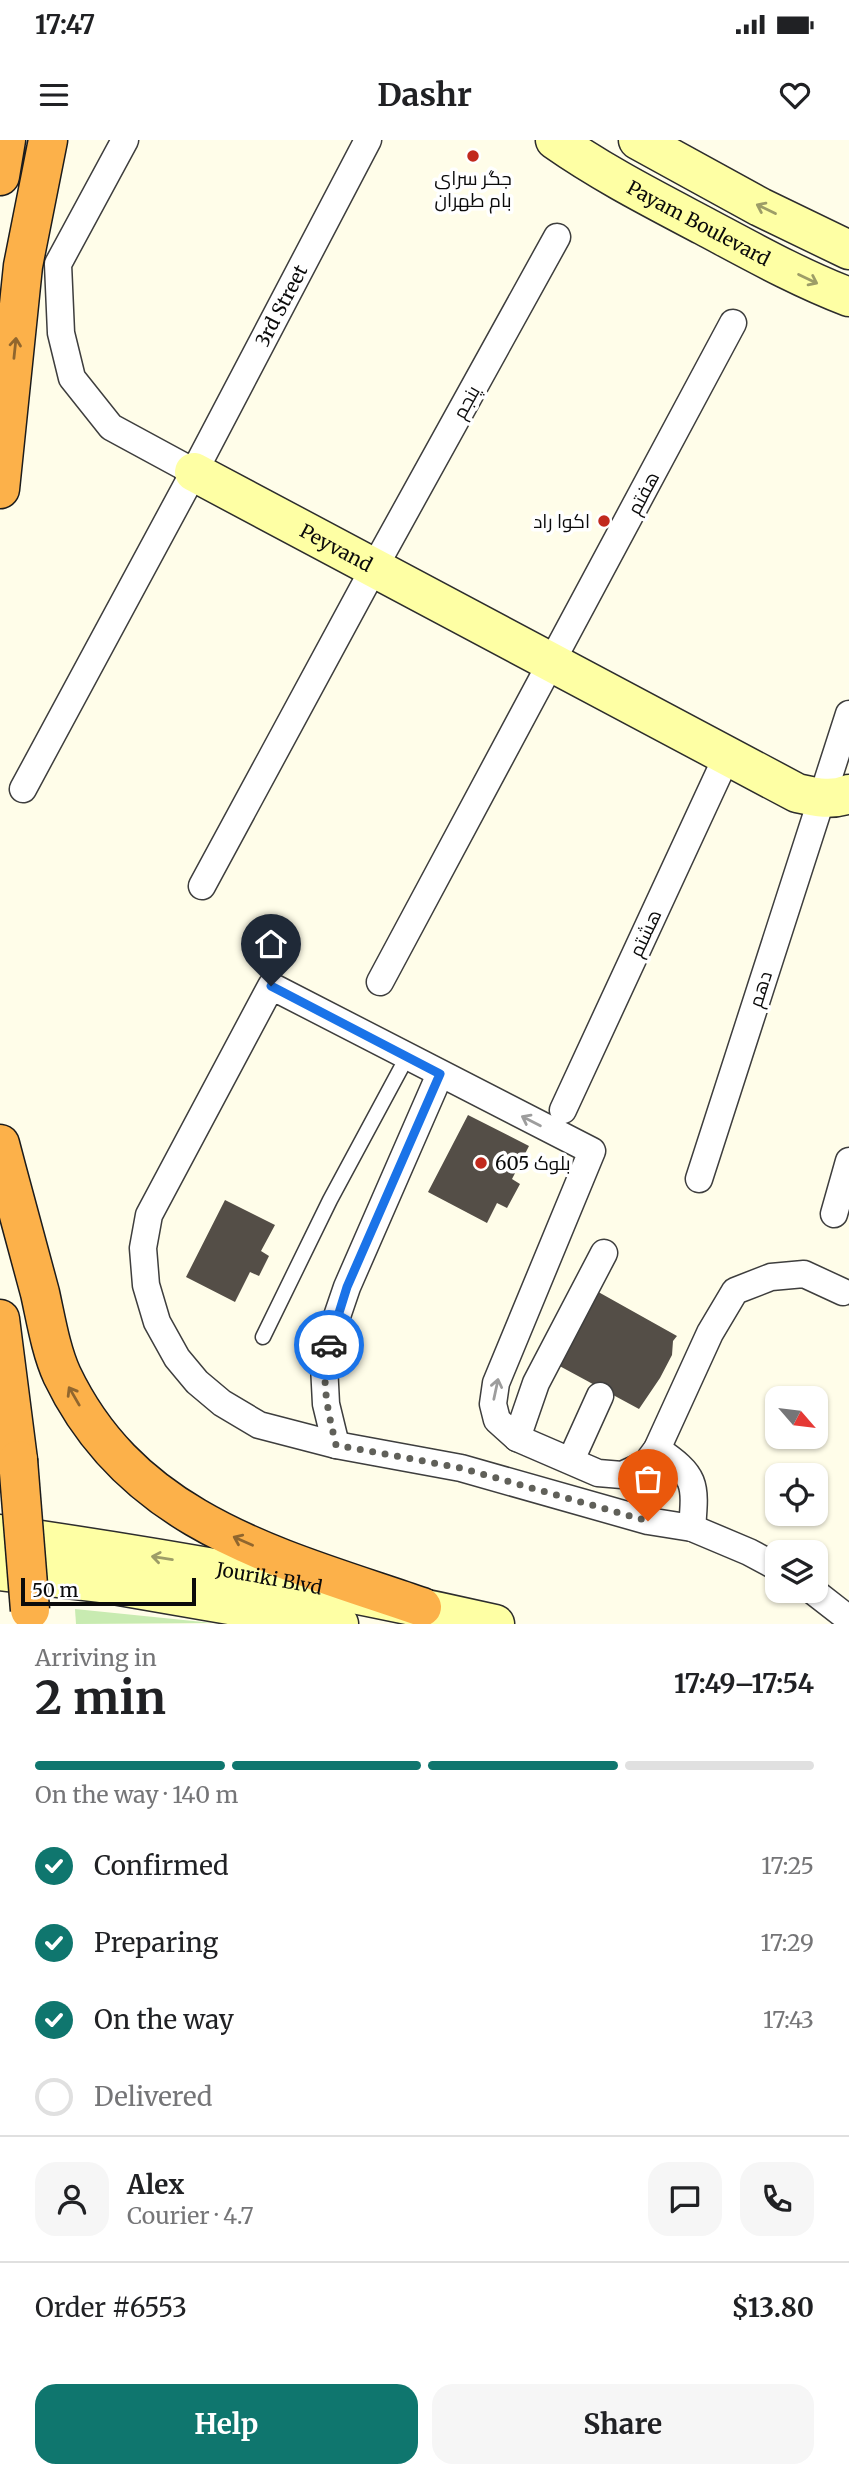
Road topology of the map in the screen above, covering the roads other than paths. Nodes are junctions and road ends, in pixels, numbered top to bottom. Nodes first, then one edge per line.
1 (6, 140) edge
2 (48, 140) edge
3 (125, 140) edge
4 (368, 140) edge
5 (555, 140) edge
6 (638, 140) edge
7 (0, 176) edge
8 (558, 237) dead end
9 (849, 250) edge
10 (849, 297) edge
11 (733, 323) dead end
12 (194, 472) junction
13 (0, 489) edge
14 (374, 568) junction
15 (552, 663) junction
16 (849, 714) edge
17 (727, 756) junction
18 (23, 789) dead end
19 (835, 796) edge
20 (202, 886) dead end
21 (380, 982) dead end
22 (407, 1057) junction
23 (440, 1074) junction
24 (563, 1110) dead end
25 (0, 1144) edge
26 (849, 1161) edge
27 (699, 1179) dead end
28 (834, 1213) dead end
29 (604, 1253) dead end
30 (843, 1292) dead end
31 (0, 1320) edge
32 (262, 1337) dead end
33 (600, 1396) dead end
34 (517, 1438) junction
35 (336, 1445) junction
36 (657, 1449) junction
37 (571, 1460) junction
38 (692, 1528) junction
39 (0, 1534) edge
40 (765, 1561) edge
41 (0, 1571) edge
42 (828, 1603) edge
43 (422, 1608) junction
44 (30, 1617) edge
45 (849, 1619) edge
46 (339, 1624) edge
47 (495, 1624) edge

1 - 7 highway
13 -> 2 highway
3 - 12 street, Peyvand
4 - 12 street, 3rd Street
5 -> 10 main road, Payam Boulevard
9 -> 6 main road
8 - 14 street, پنجم
11 - 15 street, هفتم
12 - 14 main road, Peyvand
12 - 18 street, 3rd Street
14 - 15 main road, Peyvand
14 - 20 street, پنجم
15 - 17 main road, Peyvand
15 - 21 street, هفتم
16 - 19 street, دهم
17 - 19 main road, Peyvand
17 - 24 street, هشتم
19 - 27 street, دهم
22 - 23 street
22 - 32 lane
22 - 35 street
34 -> 23 street
23 - 35 street
43 -> 25 highway
26 - 28 street
29 - 34 street
30 - 36 street
31 - 44 highway, bridge
33 - 37 street
34 - 37 street
35 - 38 street
36 - 37 street
36 - 38 street
38 - 40 street
43 -> 39 main road, Jouriki Blvd
41 - 46 main road, Jouriki Blvd
42 - 45 street
43 - 47 main road, Jouriki Blvd

